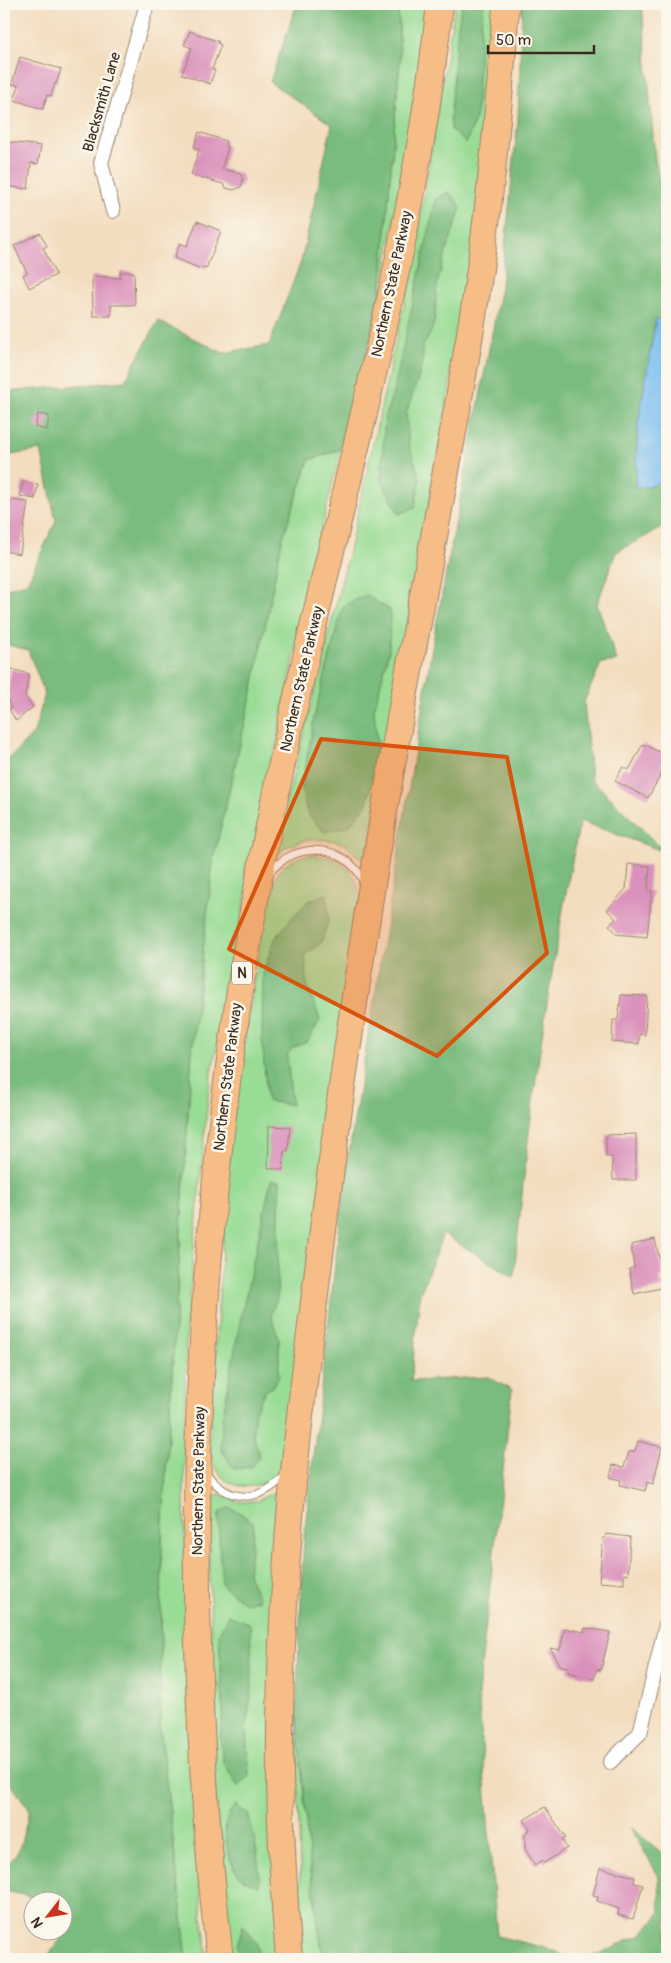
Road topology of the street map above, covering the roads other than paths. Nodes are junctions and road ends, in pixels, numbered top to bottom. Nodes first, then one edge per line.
1 (147, 4) edge
2 (440, 4) edge
3 (506, 4) edge
4 (113, 210) dead end
5 (257, 887) junction
6 (370, 902) junction
7 (198, 1458) junction
8 (295, 1462) junction
9 (667, 1621) edge
10 (610, 1762) dead end
11 (220, 1959) edge
12 (289, 1959) edge

1 - 4 street, Blacksmith Lane
2 - 5 highway, Northern State Parkway / N
3 - 6 highway
5 - 6 lane
5 - 7 highway, Northern State Parkway / N
6 - 8 highway
7 - 8 lane
7 - 11 highway, Northern State Parkway / N
8 - 12 highway
9 - 10 street

